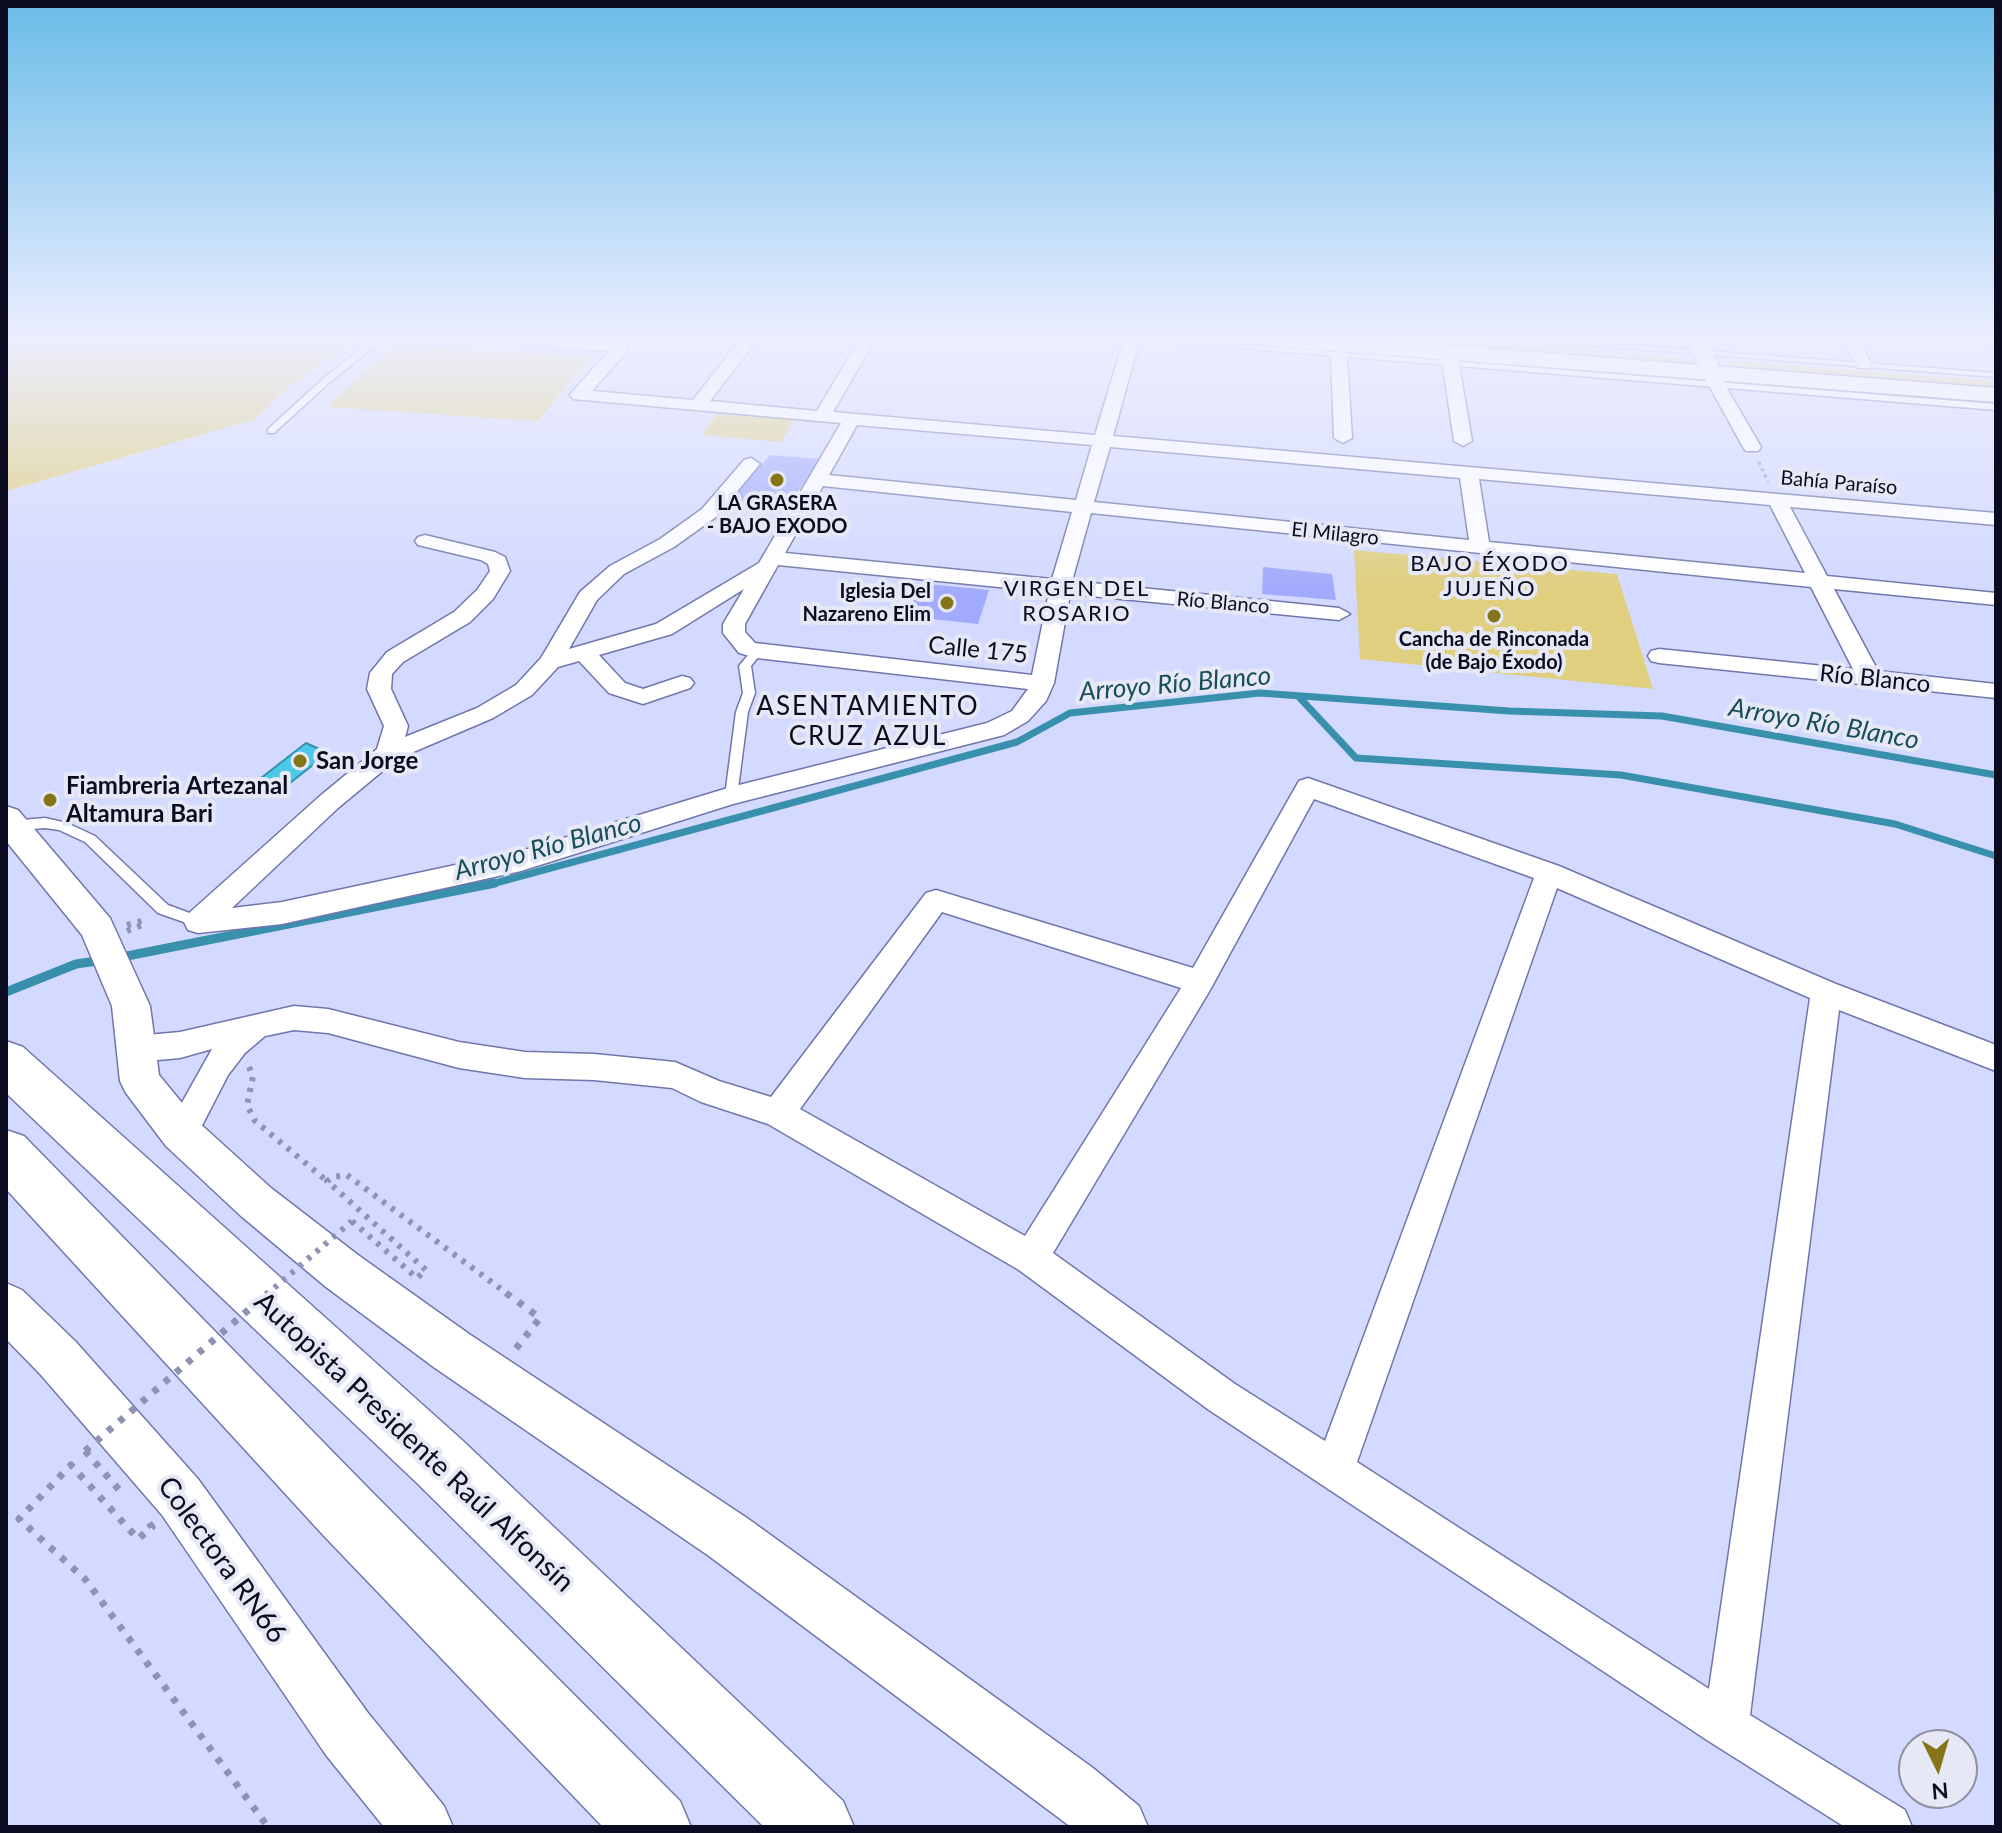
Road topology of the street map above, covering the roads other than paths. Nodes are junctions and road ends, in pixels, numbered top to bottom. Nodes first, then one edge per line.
1 (282, 421) edge
2 (851, 421) edge
3 (891, 421) edge
4 (1109, 421) edge
5 (1342, 421) edge
6 (1461, 421) edge
7 (1738, 421) edge
8 (271, 431) dead end
9 (1343, 438) dead end
10 (1103, 440) junction
11 (1463, 441) dead end
12 (1752, 447) road end
13 (751, 464) dead end
14 (1469, 472) junction
15 (818, 480) junction
16 (1777, 500) junction
17 (1083, 508) junction
18 (1996, 519) edge
19 (425, 541) dead end
20 (1480, 549) junction
21 (771, 560) junction
22 (1820, 583) junction
23 (1060, 588) junction
24 (1996, 599) edge
25 (1339, 614) dead end
26 (582, 651) junction
27 (757, 651) junction
28 (1659, 656) dead end
29 (550, 662) junction
30 (1870, 679) junction
31 (682, 683) dead end
32 (1042, 683) junction
33 (1996, 691) edge
34 (388, 753) junction
35 (731, 796) junction
36 (8, 822) edge
37 (1549, 873) junction
38 (198, 922) junction
39 (1200, 982) junction
40 (1826, 992) junction
41 (257, 1025) junction
42 (136, 1049) junction
43 (1996, 1058) edge
44 (6, 1062) edge
45 (196, 1105) junction
46 (778, 1113) junction
47 (6, 1153) edge
48 (1031, 1258) junction
49 (6, 1306) edge
50 (1335, 1468) junction
51 (1726, 1726) junction
52 (423, 1827) edge
53 (654, 1827) edge
54 (817, 1827) edge
55 (1118, 1827) edge
56 (1888, 1827) edge

1 - 8 lane
2 - 15 street
3 - 10 street, Bahía Paraíso
4 - 10 street
5 - 9 street
6 - 11 street
7 - 12 street
10 - 14 street, Bahía Paraíso
10 - 17 street
13 - 29 street
14 - 16 street, Bahía Paraíso
14 - 20 street
15 - 17 street, El Milagro
15 - 21 street
16 - 18 street, Bahía Paraíso
16 - 22 street
17 - 20 street, El Milagro
17 - 23 street
19 - 34 street
20 - 22 street, El Milagro
21 - 23 street, Río Blanco
21 - 26 street
21 - 27 street
22 - 24 street, El Milagro
22 - 30 street
23 - 25 street, Río Blanco
23 - 32 street
26 - 29 street
26 - 31 street
27 - 32 street, Calle 175
27 - 35 lane
28 - 30 street, Río Blanco
29 - 34 street
30 - 33 street, Río Blanco
32 - 35 street
34 - 38 street
35 - 38 street
36 - 38 lane
36 - 42 street
37 - 39 street
37 - 40 street
37 - 50 street
39 - 46 street
39 - 48 street
40 - 43 street
40 - 51 street
41 - 42 street
41 - 45 street
41 - 46 street
42 - 45 street
44 - 54 highway, Autopista Presidente Raúl Alfonsín
45 - 55 street
46 - 48 street
47 - 53 highway
48 - 50 street
49 - 52 street, Colectora RN66
50 - 51 street
51 - 56 street

